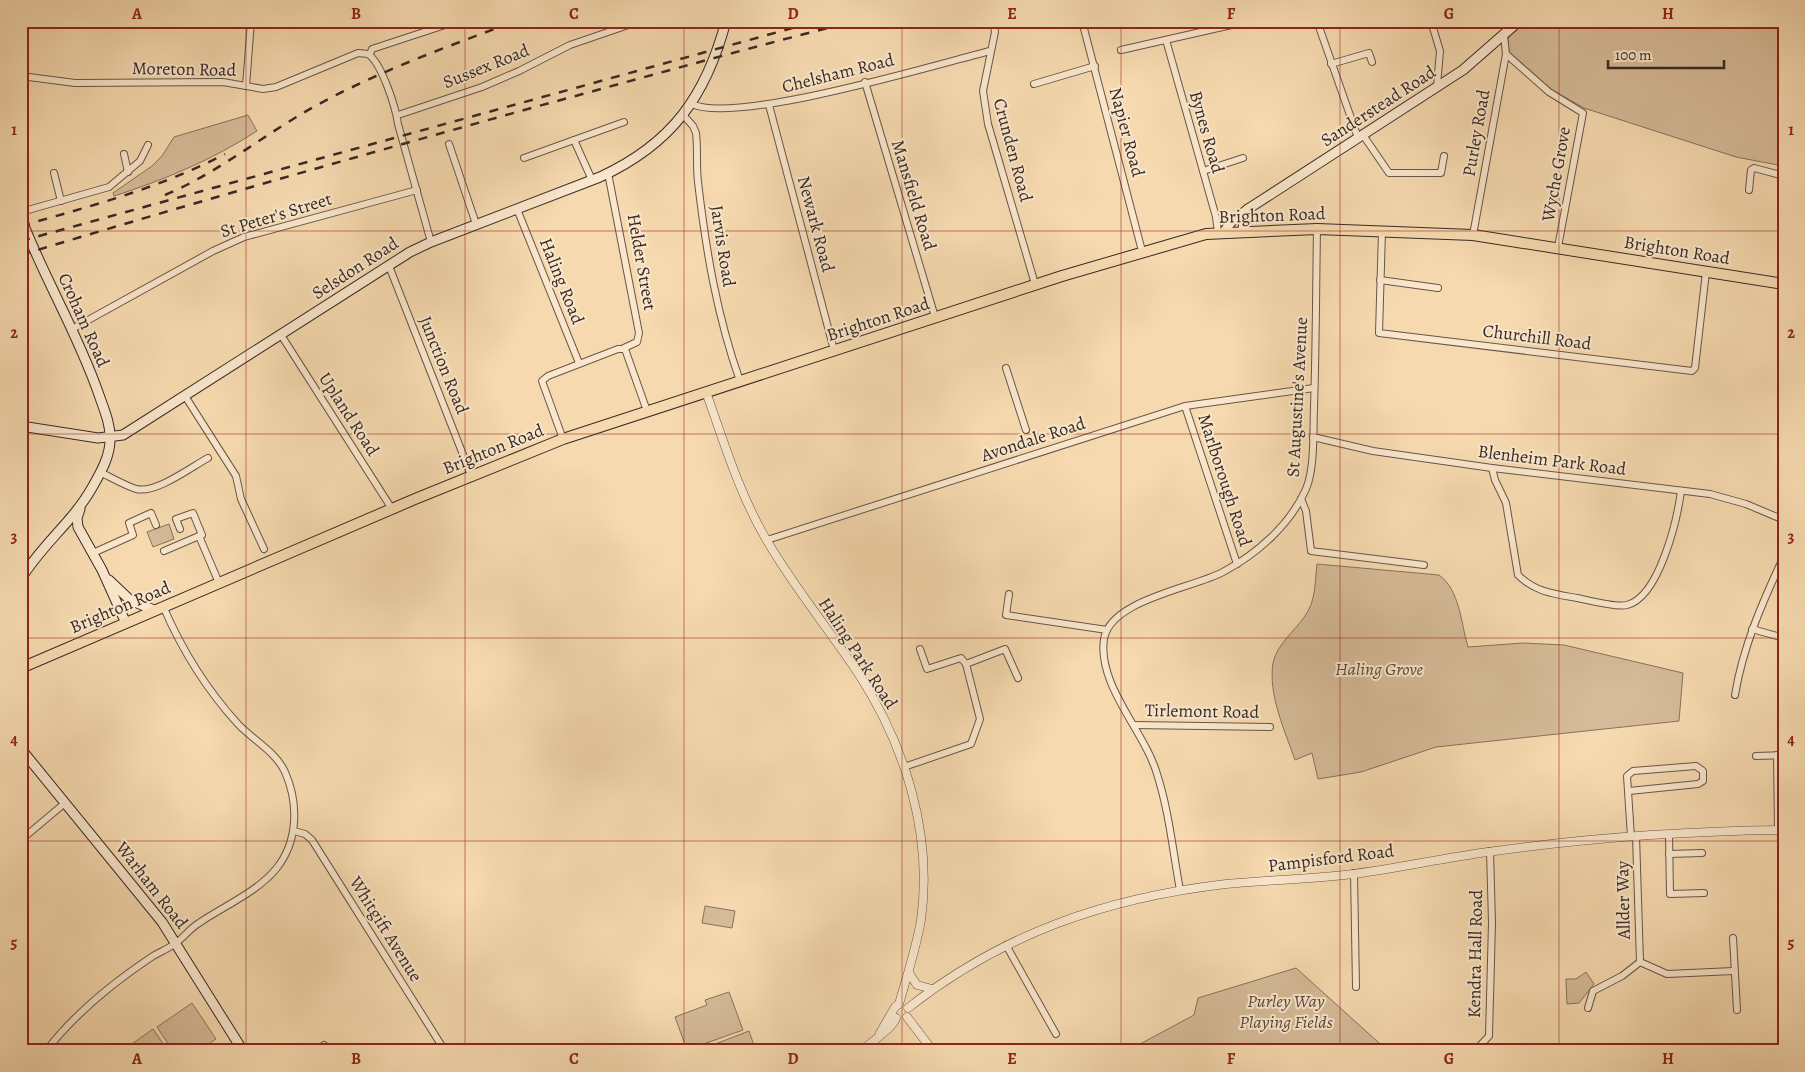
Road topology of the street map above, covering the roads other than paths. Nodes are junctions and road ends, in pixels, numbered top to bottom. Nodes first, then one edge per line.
1 (252, 21) edge
2 (357, 21) edge
3 (480, 21) edge
4 (640, 21) edge
5 (726, 21) edge
6 (993, 21) edge
7 (1082, 21) edge
8 (1249, 21) edge
9 (1317, 21) edge
10 (1431, 21) edge
11 (1518, 21) edge
12 (458, 22) edge
13 (367, 23) dead end
14 (1504, 35) junction
15 (1166, 40) junction
16 (1121, 50) dead end
17 (990, 51) junction
18 (370, 54) junction
19 (1506, 54) junction
20 (1372, 62) dead end
21 (1332, 64) junction
22 (1094, 66) junction
23 (21, 76) edge
24 (865, 82) junction
25 (1034, 84) dead end
26 (1437, 86) junction
27 (250, 87) junction
28 (692, 104) junction
29 (769, 105) junction
30 (398, 115) junction
31 (684, 116) junction
32 (624, 122) dead end
33 (1360, 136) junction
34 (574, 140) junction
35 (449, 144) dead end
36 (148, 145) dead end
37 (124, 154) dead end
38 (1444, 156) dead end
39 (524, 158) dead end
40 (1243, 158) dead end
41 (1203, 171) junction
42 (128, 172) junction
43 (54, 173) dead end
44 (608, 173) junction
45 (1784, 176) edge
46 (592, 180) junction
47 (417, 190) junction
48 (1748, 190) dead end
49 (61, 201) junction
50 (517, 209) junction
51 (1248, 209) junction
52 (21, 212) edge
53 (21, 218) edge
54 (476, 224) junction
55 (1318, 229) junction
56 (1382, 231) junction
57 (1221, 232) junction
58 (1244, 232) junction
59 (1473, 236) junction
60 (431, 242) junction
61 (1558, 248) junction
62 (1142, 251) junction
63 (389, 266) junction
64 (1706, 272) junction
65 (1380, 280) junction
66 (1035, 284) junction
67 (1784, 284) edge
68 (1438, 288) dead end
69 (935, 317) junction
70 (72, 329) junction
71 (281, 335) junction
72 (624, 348) junction
73 (834, 350) junction
74 (579, 364) junction
75 (1006, 368) dead end
76 (740, 380) junction
77 (1314, 388) junction
78 (706, 392) junction
79 (185, 396) junction
80 (1185, 406) junction
81 (647, 410) junction
82 (21, 426) edge
83 (1026, 430) dead end
84 (1313, 437) junction
85 (110, 438) junction
86 (563, 439) junction
87 (208, 458) dead end
88 (1492, 468) junction
89 (100, 472) junction
90 (471, 475) junction
91 (1681, 492) junction
92 (1301, 499) junction
93 (80, 508) junction
94 (392, 509) junction
95 (1784, 520) edge
96 (78, 524) junction
97 (156, 525) dead end
98 (180, 529) dead end
99 (199, 536) junction
100 (767, 540) junction
101 (50, 543) junction
102 (264, 548) dead end
103 (164, 551) dead end
104 (93, 553) junction
105 (1784, 556) edge
106 (1238, 564) junction
107 (1424, 565) dead end
108 (103, 572) junction
109 (21, 579) edge
110 (218, 583) junction
111 (1010, 594) dead end
112 (158, 608) junction
113 (126, 621) junction
114 (1752, 629) junction
115 (1107, 630) junction
116 (1784, 638) edge
117 (920, 649) dead end
118 (966, 664) junction
119 (23, 668) edge
120 (1018, 678) dead end
121 (1735, 695) dead end
122 (1134, 725) junction
123 (1270, 727) dead end
124 (21, 749) edge
125 (1780, 755) edge
126 (1756, 756) dead end
127 (904, 767) junction
128 (1629, 791) junction
129 (65, 803) junction
130 (1781, 830) edge
131 (294, 832) junction
132 (1669, 834) junction
133 (1634, 836) junction
134 (21, 840) edge
135 (1490, 851) junction
136 (1702, 853) dead end
137 (1669, 854) junction
138 (1354, 874) junction
139 (1180, 890) junction
140 (1704, 893) dead end
141 (1733, 938) dead end
142 (176, 943) junction
143 (1006, 945) junction
144 (1640, 962) junction
145 (1734, 971) junction
146 (909, 973) junction
147 (1356, 987) dead end
148 (932, 989) junction
149 (899, 1004) junction
150 (908, 1008) junction
151 (1588, 1008) dead end
152 (1737, 1010) dead end
153 (895, 1015) junction
154 (907, 1017) junction
155 (1056, 1034) dead end
156 (324, 1045) dead end
157 (46, 1051) edge
158 (243, 1051) edge
159 (315, 1051) edge
160 (445, 1051) edge
161 (861, 1051) edge
162 (933, 1051) edge
163 (1475, 1051) edge

1 - 27 street
2 - 13 street
3 - 12 street
4 - 30 street, Sussex Road
5 - 28 main road, Selsdon Road
6 - 17 street, Crunden Road
7 - 22 street, Napier Road
8 - 15 street
9 - 21 street
10 - 26 street
11 - 14 main road, Sanderstead Road
12 - 18 street, Moreton Road
14 - 19 street, Purley Road
14 - 26 main road, Sanderstead Road
15 - 16 street
15 - 41 street, Bynes Road
17 - 24 street, Chelsham Road
17 - 66 street, Crunden Road
18 - 27 street, Moreton Road
18 - 30 street
19 - 59 street, Purley Road
19 - 61 street, Wyche Grove
20 - 21 street
21 - 33 street
22 - 25 street
22 - 62 street, Napier Road
23 - 27 street, Moreton Road
24 - 29 street, Chelsham Road
24 - 69 street, Mansfield Road
26 - 33 main road, Sanderstead Road
28 - 29 street, Chelsham Road
28 - 31 main road, Selsdon Road
29 - 73 street, Newark Road
30 - 47 street
31 - 44 main road, Selsdon Road
31 - 76 street, Jarvis Road
32 - 34 street
33 - 38 street
33 - 51 main road, Sanderstead Road
34 - 39 street
34 - 46 street
35 - 54 street
36 - 42 street
37 - 42 street
40 - 41 street
41 - 57 street, Bynes Road
42 - 49 street
43 - 49 street
44 - 46 main road, Selsdon Road
44 - 72 street, Helder Street
45 - 48 street
46 - 50 main road, Selsdon Road
47 - 60 street
47 - 70 street, St Peter's Street
49 - 52 street
50 - 54 main road, Selsdon Road
50 - 74 street, Haling Road
51 - 57 main road, Sanderstead Road
51 - 58 main road
53 - 70 main road, Croham Road
54 - 60 main road, Selsdon Road
55 - 56 main road, Brighton Road
55 - 58 main road, Brighton Road
55 - 77 street, St Augustine's Avenue
56 - 59 main road, Brighton Road
56 - 65 street, Churchill Road
57 - 58 main road, Brighton Road
57 - 62 main road, Brighton Road
59 - 61 main road, Brighton Road
60 - 63 main road, Selsdon Road
61 - 64 main road, Brighton Road
62 - 66 main road, Brighton Road
63 - 71 main road, Selsdon Road
63 - 90 street, Junction Road
64 - 65 street, Churchill Road
64 - 67 main road, Brighton Road
65 - 68 street
66 - 69 main road, Brighton Road
69 - 73 main road, Brighton Road
70 - 85 main road, Croham Road
71 - 79 main road, Selsdon Road
71 - 94 street, Upland Road
72 - 74 street
72 - 81 street
73 - 76 main road, Brighton Road
74 - 86 street
75 - 83 street
76 - 78 main road, Brighton Road
77 - 80 street, Avondale Road
77 - 84 street, St Augustine's Avenue
78 - 81 main road, Brighton Road
78 - 100 street, Haling Park Road
79 - 85 main road, Selsdon Road
79 - 102 street
80 - 100 street, Avondale Road
80 - 106 street, Marlborough Road
81 - 86 main road, Brighton Road
82 - 85 main road
84 - 88 street, Blenheim Park Road
84 - 92 street, St Augustine's Avenue
85 - 89 main road
86 - 90 main road, Brighton Road
87 - 89 street
88 - 91 street, Blenheim Park Road
88 - 91 street
89 - 93 main road
90 - 94 main road, Brighton Road
91 - 95 street, Blenheim Park Road
92 - 106 street, St Augustine's Avenue
92 - 107 street
93 - 96 main road
93 - 101 main road
94 - 110 main road, Brighton Road
96 - 101 main road
96 - 104 main road
97 - 104 street
98 - 99 street
99 - 103 street
99 - 110 street
100 - 127 street, Haling Park Road
101 - 109 main road
104 - 108 main road
105 - 114 street
106 - 115 street, St Augustine's Avenue
108 - 112 main road
108 - 113 main road
110 - 112 main road, Brighton Road
111 - 115 street
112 - 113 main road, Brighton Road
112 - 131 street
113 - 119 main road, Brighton Road
114 - 116 street
114 - 121 street
115 - 122 street
117 - 118 street
118 - 120 street
118 - 127 street
122 - 123 street, Tirlemont Road
122 - 139 street
124 - 129 main road, Warham Road
125 - 126 street
125 - 130 street
127 - 146 street, Haling Park Road
128 - 128 street, Allder Way
128 - 133 street, Allder Way
129 - 134 street
129 - 142 main road, Warham Road
130 - 132 street, Pampisford Road
131 - 142 street
131 - 160 street, Whitgift Avenue
132 - 133 street, Pampisford Road
132 - 137 street
133 - 135 street, Pampisford Road
133 - 144 street, Allder Way
135 - 138 street, Pampisford Road
135 - 163 street, Kendra Hall Road
136 - 137 street
137 - 140 street
138 - 139 street, Pampisford Road
138 - 147 street
139 - 143 street, Pampisford Road
141 - 145 street
142 - 157 street
142 - 158 main road, Warham Road
143 - 148 street, Pampisford Road
143 - 155 street
144 - 145 street
144 - 151 street
145 - 152 street
146 - 148 street
146 - 149 street, Haling Park Road
148 - 150 street, Pampisford Road
149 - 150 street
149 - 153 street, Haling Park Road
150 - 154 street
153 - 154 street
153 - 161 street
154 - 162 street
156 - 159 street

